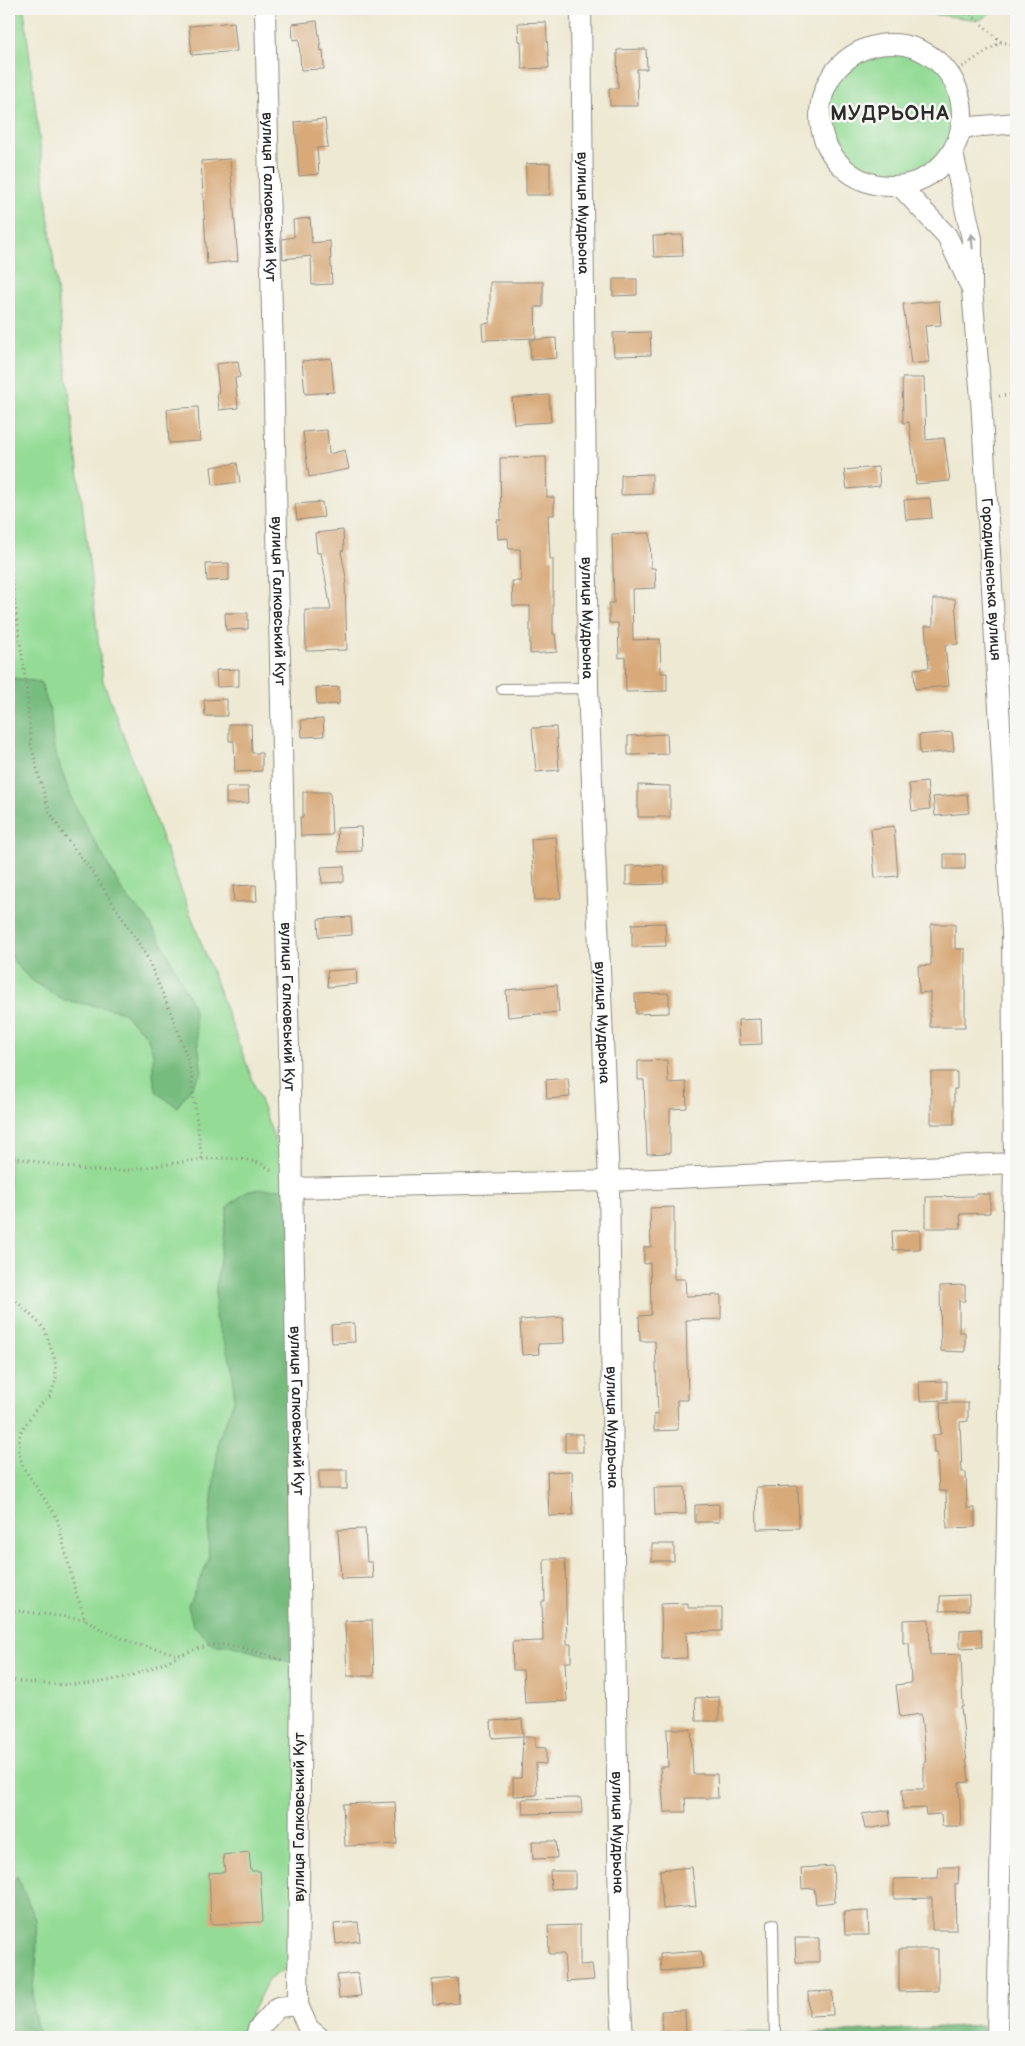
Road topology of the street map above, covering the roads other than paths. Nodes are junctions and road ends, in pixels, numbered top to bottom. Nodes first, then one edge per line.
1 (264, 9) edge
2 (581, 9) edge
3 (1016, 123) edge
4 (961, 128) junction
5 (953, 152) junction
6 (900, 186) junction
7 (972, 289) junction
8 (588, 688) junction
9 (502, 690) dead end
10 (1014, 1163) junction
11 (609, 1181) junction
12 (293, 1188) junction
13 (773, 1924) dead end
14 (298, 2005) junction
15 (256, 2037) edge
16 (319, 2037) edge
17 (623, 2037) edge
18 (775, 2037) edge
19 (997, 2037) edge

1 - 12 street, вулиця Галковський Кут
2 - 8 street, вулиця Мудрьона
3 - 4 street
4 - 5 street
4 - 6 street
5 - 6 street
7 -> 5 street, Городищенська вулиця
6 - 7 street, Городищенська вулиця
7 - 10 street, Городищенська вулиця
8 - 9 lane
8 - 11 street, вулиця Мудрьона
10 - 11 street
10 - 19 street, Городищенська вулиця
11 - 12 street
11 - 17 street, вулиця Мудрьона
12 - 14 street, вулиця Галковський Кут
13 - 18 lane
14 - 15 street
14 - 16 street

